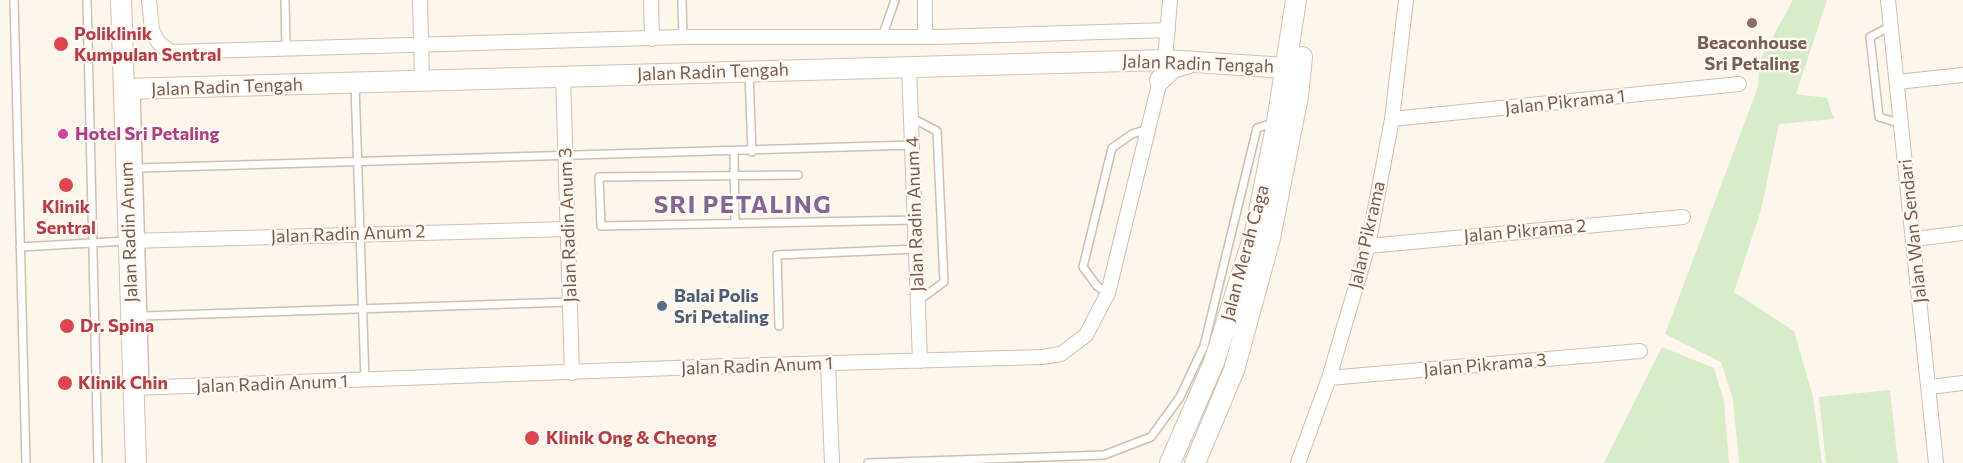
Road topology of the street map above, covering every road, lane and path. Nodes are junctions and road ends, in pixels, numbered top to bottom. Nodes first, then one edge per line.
1 (14, 0) edge
2 (87, 0) edge
3 (121, 0) edge
4 (149, 0) edge
5 (285, 0) edge
6 (420, 0) edge
7 (651, 0) edge
8 (682, 0) edge
9 (895, 0) edge
10 (925, 0) edge
11 (1170, 0) edge
12 (1296, 0) edge
13 (1302, 0) edge
14 (1406, 0) edge
15 (1888, 0) edge
16 (1891, 26) junction
17 (1168, 30) junction
18 (684, 37) junction
19 (882, 37) junction
20 (926, 37) junction
21 (652, 39) junction
22 (421, 45) junction
23 (286, 48) junction
24 (1165, 60) junction
25 (1195, 62) junction
26 (909, 66) junction
27 (1294, 69) junction
28 (749, 71) junction
29 (1963, 75) edge
30 (563, 77) junction
31 (1160, 80) junction
32 (422, 81) junction
33 (1897, 82) junction
34 (355, 83) junction
35 (1739, 84) dead end
36 (130, 89) junction
37 (912, 118) junction
38 (1392, 119) junction
39 (1277, 122) junction
40 (1902, 124) junction
41 (1148, 129) junction
42 (913, 145) junction
43 (734, 152) junction
44 (752, 152) junction
45 (566, 156) junction
46 (357, 162) junction
47 (139, 168) junction
48 (735, 175) junction
49 (798, 175) dead end
50 (1683, 217) dead end
51 (915, 220) junction
52 (735, 223) junction
53 (568, 229) junction
54 (1963, 232) edge
55 (360, 233) junction
56 (1915, 239) junction
57 (136, 241) junction
58 (93, 243) junction
59 (1368, 246) junction
60 (20, 248) junction
61 (916, 249) junction
62 (1108, 292) junction
63 (918, 301) junction
64 (570, 302) junction
65 (362, 310) junction
66 (143, 316) junction
67 (779, 326) dead end
68 (1640, 351) dead end
69 (920, 362) junction
70 (828, 364) junction
71 (572, 373) junction
72 (1329, 378) junction
73 (365, 381) junction
74 (1963, 383) edge
75 (1930, 387) junction
76 (140, 388) junction
77 (26, 463) edge
78 (98, 463) edge
79 (136, 463) edge
80 (832, 463) edge
81 (868, 463) edge
82 (879, 463) edge
83 (1170, 463) edge
84 (1195, 463) edge
85 (1298, 463) edge
86 (1936, 463) edge

1 - 60 lane
2 - 58 lane
3 - 36 street, Jalan Radin Anum
4 - 23 street, Jalan Radin Tengah
5 - 23 lane
6 - 22 street
7 - 21 street
8 - 18 lane
9 - 19 lane
10 - 20 street
11 - 17 street, Jalan Radin Anum 1
12 - 27 street, Jalan Merah Caga
13 - 27 street, Jalan Merah Caga
14 - 38 street, Jalan Pikrama
15 - 16 street, Jalan Wan Sendari
16 - 33 street, Jalan Wan Sendari
16 - 40 lane
17 - 20 street, Jalan Radin Tengah
17 - 24 street, Jalan Radin Anum 1
18 - 19 street, Jalan Radin Tengah
18 - 21 street, Jalan Radin Tengah
19 - 20 street, Jalan Radin Tengah
21 - 22 street, Jalan Radin Tengah
22 - 23 street, Jalan Radin Tengah
22 - 32 street
24 - 25 street, Jalan Radin Tengah
24 - 26 street, Jalan Radin Tengah
24 - 31 street, Jalan Radin Anum 1
25 - 27 street, Jalan Radin Tengah
25 - 31 street
26 - 28 street, Jalan Radin Tengah
26 - 37 street, Jalan Radin Anum 4
27 - 39 street, Jalan Merah Caga
27 - 84 street, Jalan Merah Caga
28 - 30 street, Jalan Radin Tengah
28 - 44 lane
29 - 33 street
30 - 32 street, Jalan Radin Tengah
30 - 45 street, Jalan Radin Anum 3
31 - 41 street, Jalan Radin Anum 1
32 - 34 street, Jalan Radin Tengah
33 - 40 street, Jalan Wan Sendari
34 - 36 street, Jalan Radin Tengah
34 - 46 lane
35 - 38 street, Jalan Pikrama 1
36 - 47 lane
36 - 57 street, Jalan Radin Anum
37 - 42 street, Jalan Radin Anum 4
37 - 63 lane
38 - 59 street, Jalan Pikrama
39 - 82 lane
39 - 83 street, Jalan Merah Caga
40 - 56 street, Jalan Wan Sendari
41 - 62 street, Jalan Radin Anum 1
41 - 62 lane
42 - 44 lane
42 - 51 street, Jalan Radin Anum 4
43 - 44 lane
43 - 45 lane
43 - 48 lane
45 - 46 lane
45 - 53 street, Jalan Radin Anum 3
46 - 47 lane
46 - 55 lane
47 - 57 lane
48 - 49 lane
48 - 52 lane
48 - 52 lane
50 - 59 street, Jalan Pikrama 2
51 - 52 lane
51 - 61 street, Jalan Radin Anum 4
53 - 55 street, Jalan Radin Anum 2
53 - 64 street, Jalan Radin Anum 3
54 - 56 street
55 - 57 street, Jalan Radin Anum 2
55 - 65 lane
56 - 75 street, Jalan Wan Sendari
57 - 58 lane
57 - 66 lane
57 - 76 street, Jalan Radin Anum
58 - 60 lane
58 - 78 lane
59 - 72 street, Jalan Pikrama
60 - 77 lane
61 - 63 street, Jalan Radin Anum 4
61 - 67 lane
62 - 69 street, Jalan Radin Anum 1
63 - 69 street, Jalan Radin Anum 4
64 - 65 lane
64 - 71 street, Jalan Radin Anum 3
65 - 66 lane
65 - 73 lane
66 - 76 lane
68 - 72 street, Jalan Pikrama 3
69 - 70 street, Jalan Radin Anum 1
70 - 71 street, Jalan Radin Anum 1
70 - 80 street
71 - 73 street, Jalan Radin Anum 1
72 - 85 street, Jalan Pikrama
73 - 76 street, Jalan Radin Anum 1
74 - 75 street
75 - 86 street, Jalan Wan Sendari
76 - 79 street, Jalan Radin Anum
81 - 82 lane

